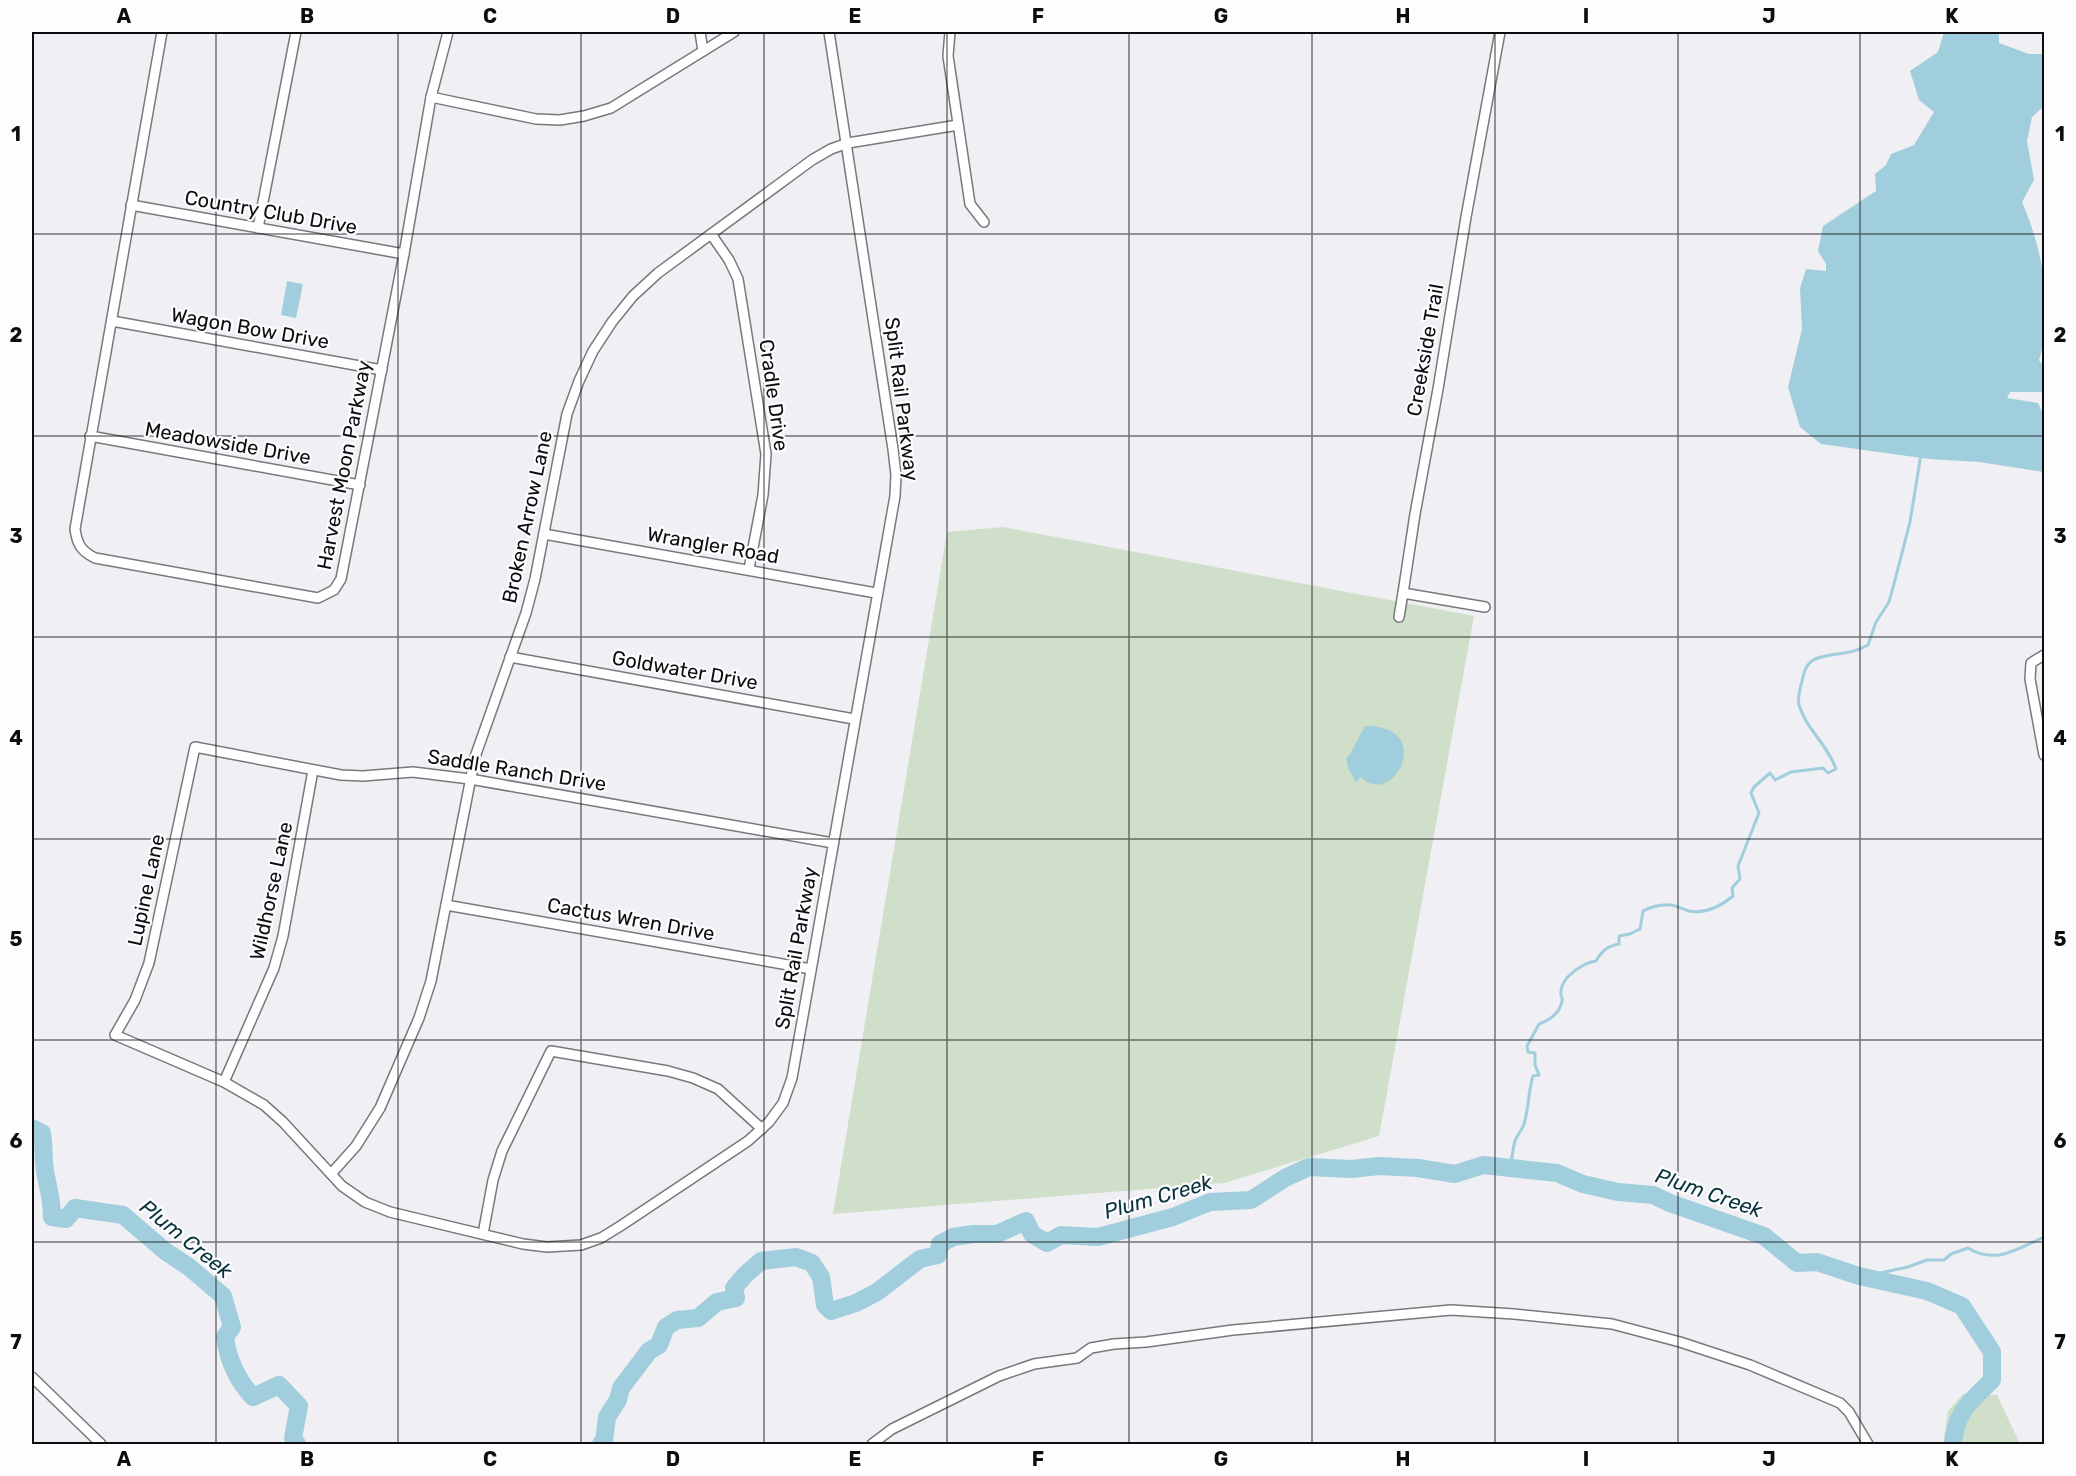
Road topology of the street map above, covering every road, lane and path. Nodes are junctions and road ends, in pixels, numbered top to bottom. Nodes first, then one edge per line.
1 (162, 32) edge
2 (296, 32) edge
3 (448, 32) edge
4 (700, 32) edge
5 (734, 32) edge
6 (829, 32) edge
7 (950, 32) edge
8 (1500, 32) edge
9 (703, 51) junction
10 (431, 97) junction
11 (958, 125) junction
12 (848, 143) junction
13 (132, 206) junction
14 (984, 222) dead end
15 (258, 228) junction
16 (711, 234) junction
17 (404, 254) junction
18 (112, 321) junction
19 (382, 370) junction
20 (90, 436) junction
21 (360, 485) junction
22 (544, 534) junction
23 (749, 569) junction
24 (876, 593) junction
25 (1403, 593) junction
26 (1485, 607) dead end
27 (1399, 617) dead end
28 (2044, 655) edge
29 (510, 657) junction
30 (854, 719) junction
31 (195, 747) joint
32 (2044, 755) edge
33 (313, 770) junction
34 (470, 778) junction
35 (833, 843) junction
36 (446, 905) junction
37 (811, 969) junction
38 (115, 1035) joint
39 (224, 1082) junction
40 (762, 1129) junction
41 (331, 1173) junction
42 (483, 1234) junction
43 (32, 1377) edge
44 (101, 1444) edge
45 (872, 1444) edge
46 (1868, 1444) edge

1 - 13 street, Harvest Moon Parkway
2 - 15 street
3 - 10 street, Harvest Moon Parkway
4 - 9 street
5 - 9 street
6 - 12 street, Split Rail Parkway
7 - 11 street
8 - 25 street, Creekside Trail
9 - 10 street
10 - 17 street, Harvest Moon Parkway
11 - 12 street, Broken Arrow Lane
11 - 14 street
12 - 16 street, Broken Arrow Lane
12 - 24 street, Split Rail Parkway
13 - 15 street, Country Club Drive
13 - 18 street, Harvest Moon Parkway
15 - 17 street, Country Club Drive
16 - 22 street, Broken Arrow Lane
16 - 23 street, Cradle Drive
17 - 19 street, Harvest Moon Parkway
18 - 19 street, Wagon Bow Drive
18 - 20 street, Harvest Moon Parkway
19 - 21 street, Harvest Moon Parkway
20 - 21 street, Meadowside Drive
20 - 21 street, Harvest Moon Parkway
22 - 23 street, Wrangler Road
22 - 29 street, Broken Arrow Lane
23 - 24 street, Wrangler Road
24 - 30 street, Split Rail Parkway
25 - 26 street
25 - 27 street, Creekside Trail
28 - 32 street
29 - 30 street, Goldwater Drive
29 - 34 street, Broken Arrow Lane
30 - 35 street, Split Rail Parkway
31 - 33 street, Saddle Ranch Drive
31 - 38 street, Lupine Lane
33 - 34 street, Saddle Ranch Drive
33 - 39 street, Wildhorse Lane
34 - 35 street, Saddle Ranch Drive
34 - 36 street, Broken Arrow Lane
35 - 37 street, Split Rail Parkway
36 - 37 street, Cactus Wren Drive
36 - 41 street, Broken Arrow Lane
37 - 40 street, Split Rail Parkway
38 - 39 street, Split Rail Parkway
39 - 41 street, Split Rail Parkway
40 - 42 street, Split Rail Parkway
40 - 42 street
41 - 42 street, Split Rail Parkway
43 - 44 street
45 - 46 street

